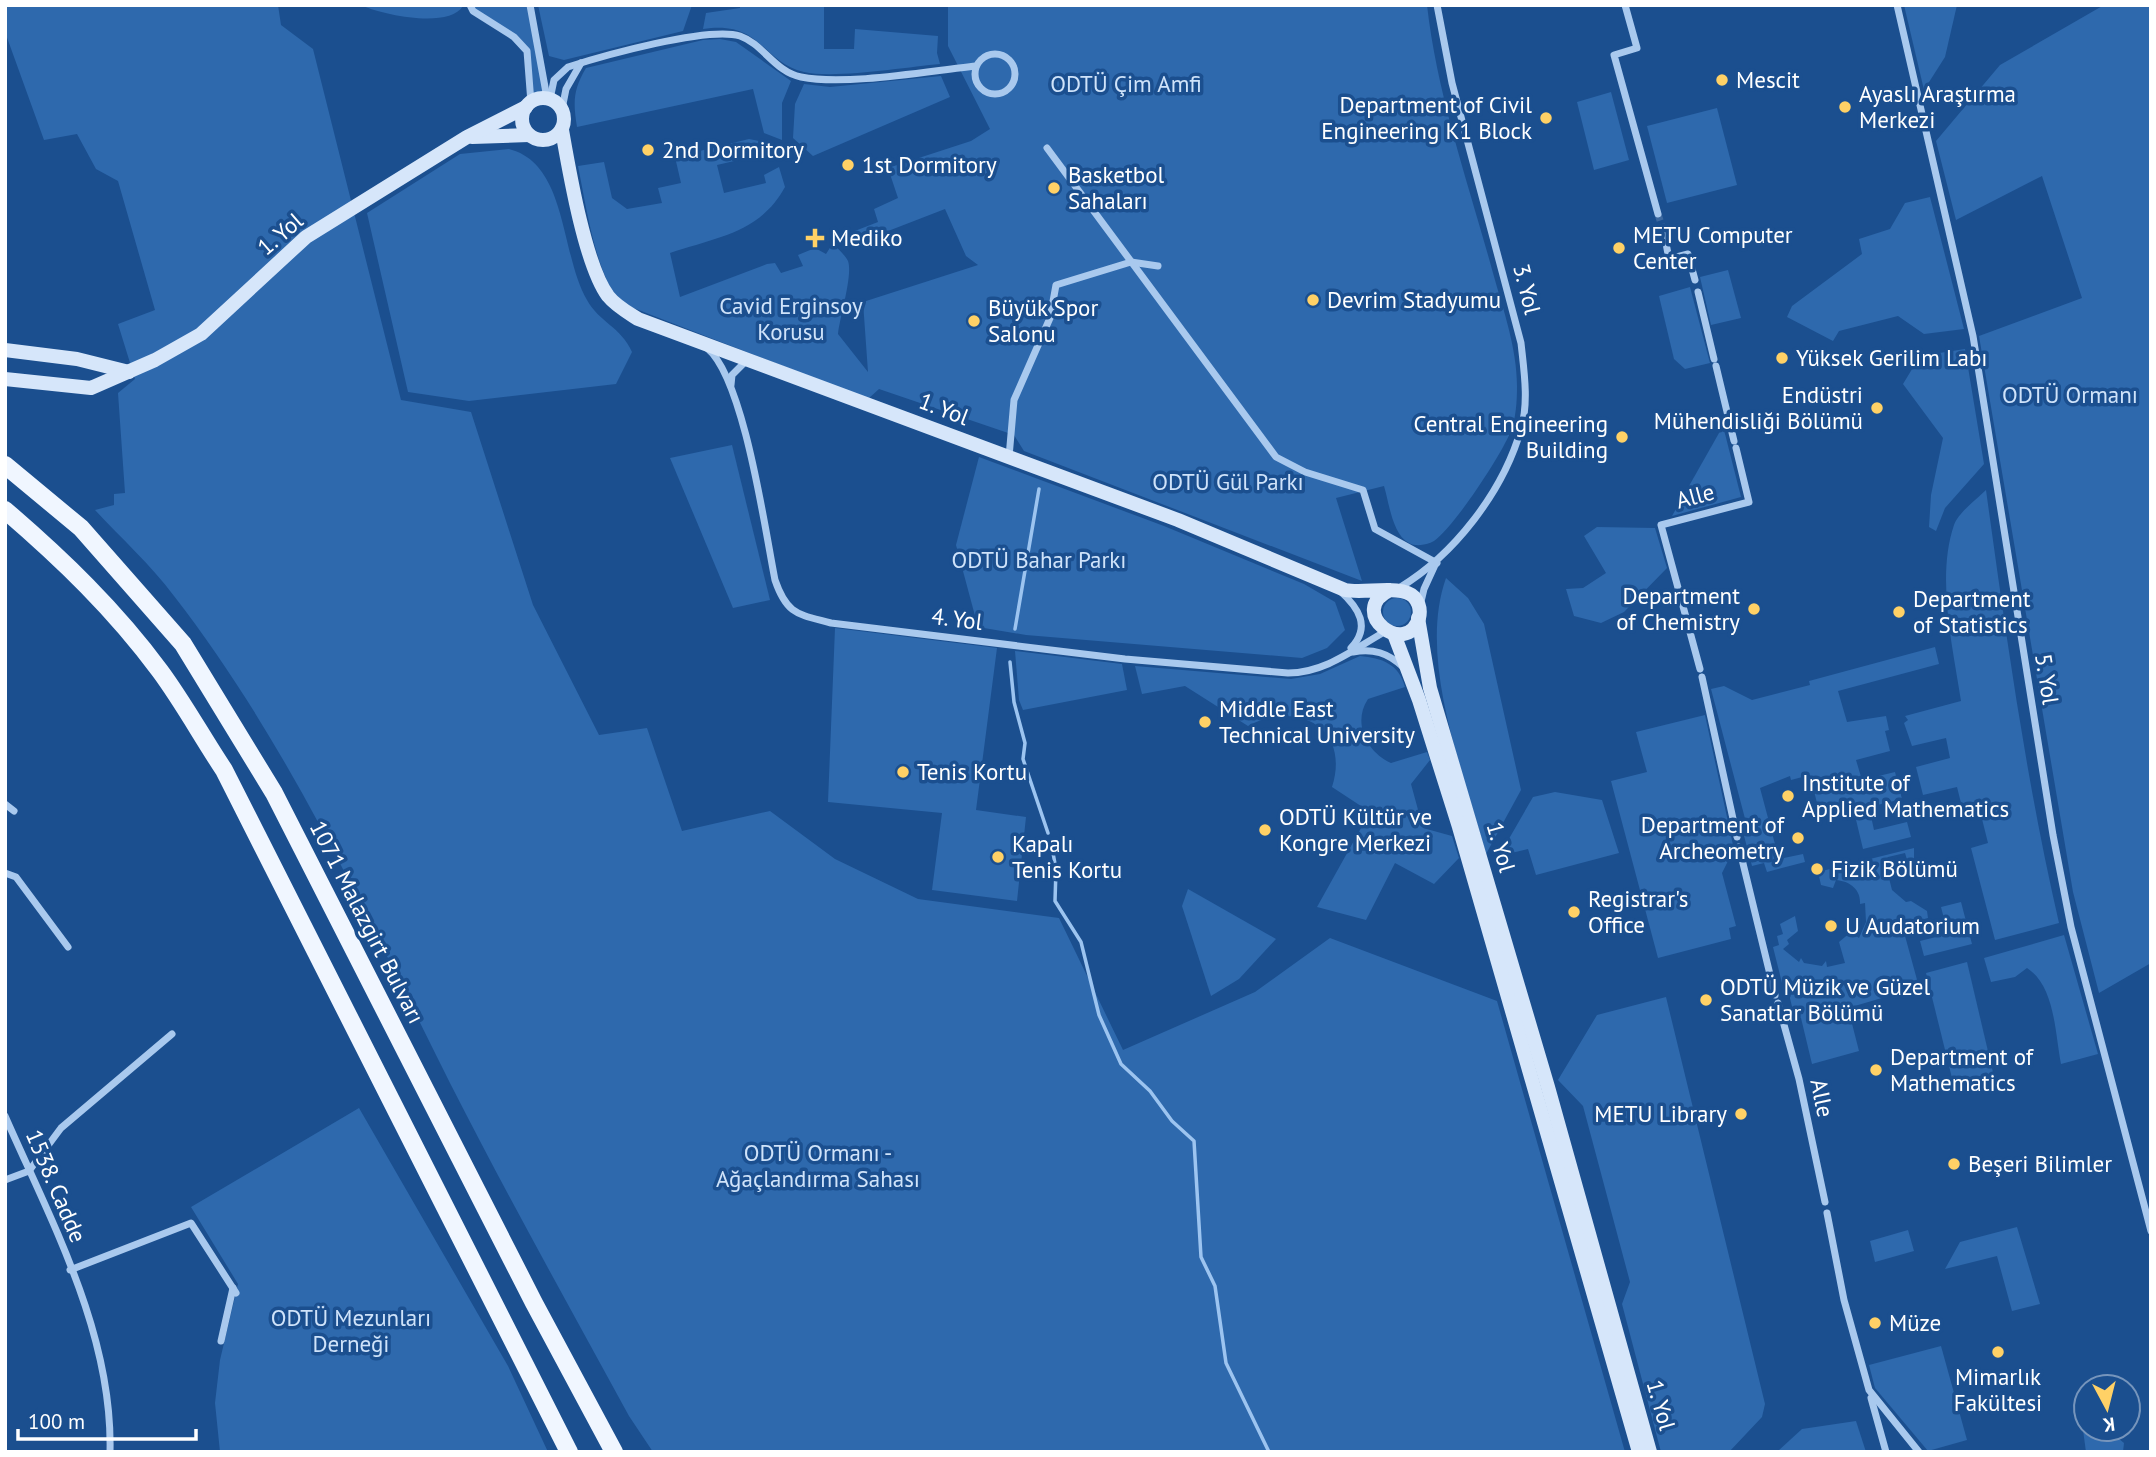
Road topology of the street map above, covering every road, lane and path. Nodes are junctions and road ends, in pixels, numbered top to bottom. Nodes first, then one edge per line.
1 (470, 5) edge
2 (530, 5) edge
3 (1437, 5) edge
4 (1625, 5) edge
5 (1897, 5) edge
6 (581, 63) junction
7 (976, 66) junction
8 (549, 99) junction
9 (528, 105) junction
10 (562, 109) junction
11 (562, 130) junction
12 (529, 135) junction
13 (467, 137) junction
14 (544, 140) junction
15 (1047, 148) dead end
16 (570, 174) junction
17 (1658, 214) tunnel mouth
18 (1664, 233) tunnel mouth
19 (1131, 262) junction
20 (1158, 266) dead end
21 (1695, 280) dead end
22 (1698, 292) dead end
23 (693, 337) junction
24 (5, 350) edge
25 (749, 359) junction
26 (129, 372) junction
27 (5, 379) edge
28 (731, 389) junction
29 (1009, 457) junction
30 (5, 466) edge
31 (5, 510) edge
32 (1436, 563) junction
33 (1332, 584) junction
34 (1394, 590) junction
35 (1419, 615) junction
36 (1390, 633) junction
37 (1345, 653) junction
38 (1411, 678) junction
39 (5, 804) edge
40 (14, 811) dead end
41 (1737, 837) dead end
42 (1739, 847) dead end
43 (5, 873) edge
44 (1483, 887) junction
45 (68, 947) dead end
46 (172, 1034) dead end
47 (1542, 1088) junction
48 (5, 1116) edge
49 (29, 1171) junction
50 (5, 1180) edge
51 (1825, 1202) dead end
52 (1827, 1213) dead end
53 (2151, 1231) edge
54 (70, 1270) junction
55 (221, 1341) dead end
56 (1869, 1393) junction
57 (110, 1452) edge
58 (569, 1452) edge
59 (614, 1452) edge
60 (1639, 1452) edge
61 (1650, 1452) edge
62 (1886, 1452) edge
63 (1919, 1452) edge

1 - 9 street
2 - 8 street
3 - 32 street, 3. Yol
4 - 17 street
5 - 53 street, 5. Yol
6 - 7 street
6 - 8 street
6 - 10 street
7 - 7 street
8 - 9 street
8 - 10 street
9 - 12 street
9 - 13 street, 1. Yol
10 - 11 street
11 - 14 street
11 - 16 street, 1. Yol
12 - 13 street
12 - 14 street
13 - 26 street, 1. Yol
14 - 16 street
15 - 19 street
16 - 23 street, 1. Yol
18 - 21 street
19 - 20 street
19 - 29 street
19 - 32 street
22 - 41 street, Alle
23 - 25 street, 1. Yol
23 - 28 street, 4. Yol
24 - 26 street
25 - 28 street
25 - 29 street, 1. Yol
26 - 27 street, 1. Yol
28 - 37 street, 4. Yol
29 - 33 street, 1. Yol
30 - 59 main road, 1071 Malazgirt Bulvarı
31 - 58 main road
32 - 34 street, 3. Yol
32 - 35 street, 3. Yol
33 - 34 street, 1. Yol
33 - 37 street, 4. Yol
34 - 35 street
34 - 36 street
35 - 36 street
35 - 44 street, 1. Yol
36 - 37 street, 4. Yol
36 - 38 street, 1. Yol
37 - 38 street, 4. Yol
38 - 44 street, 1. Yol
39 - 40 street
42 - 51 street, Alle
43 - 45 street
44 - 47 street, 1. Yol
46 - 49 street
47 - 60 street, 1. Yol
47 - 61 street, 1. Yol
48 - 49 street, 1538. Cadde
49 - 50 street
49 - 54 street, 1538. Cadde
52 - 56 street
54 - 55 street
54 - 57 street, 1538. Cadde
56 - 62 street
56 - 63 street

